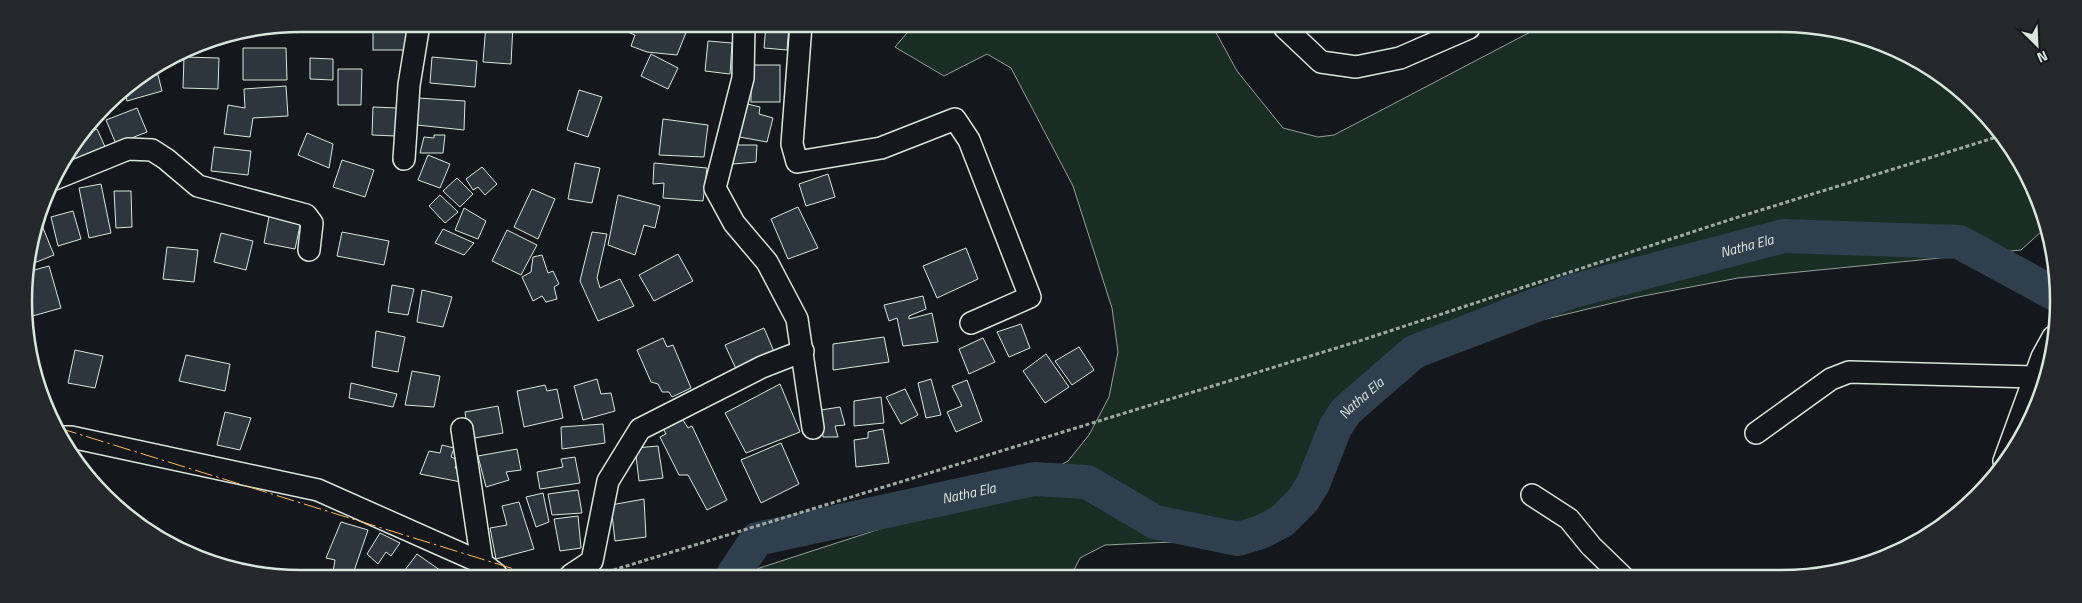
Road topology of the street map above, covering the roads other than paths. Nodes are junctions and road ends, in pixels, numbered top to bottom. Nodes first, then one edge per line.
1 (418, 32) edge
2 (744, 32) edge
3 (801, 32) edge
4 (1289, 32) edge
5 (1460, 32) edge
6 (404, 159) dead end
7 (65, 175) edge
8 (309, 250) dead end
9 (971, 323) dead end
10 (803, 350) junction
11 (2044, 352) edge
12 (2035, 377) junction
13 (813, 428) dead end
14 (462, 429) dead end
15 (1756, 433) dead end
16 (2014, 435) edge
17 (69, 436) edge
18 (1532, 495) dead end
19 (489, 569) edge
20 (578, 570) edge
21 (1617, 570) edge

1 - 6 street
2 - 10 street
3 - 9 street
4 - 5 street
7 - 8 street
10 - 13 street
10 - 20 street
11 - 12 street
12 - 15 street
12 - 16 street
14 - 19 street
17 - 19 street
18 - 21 street

